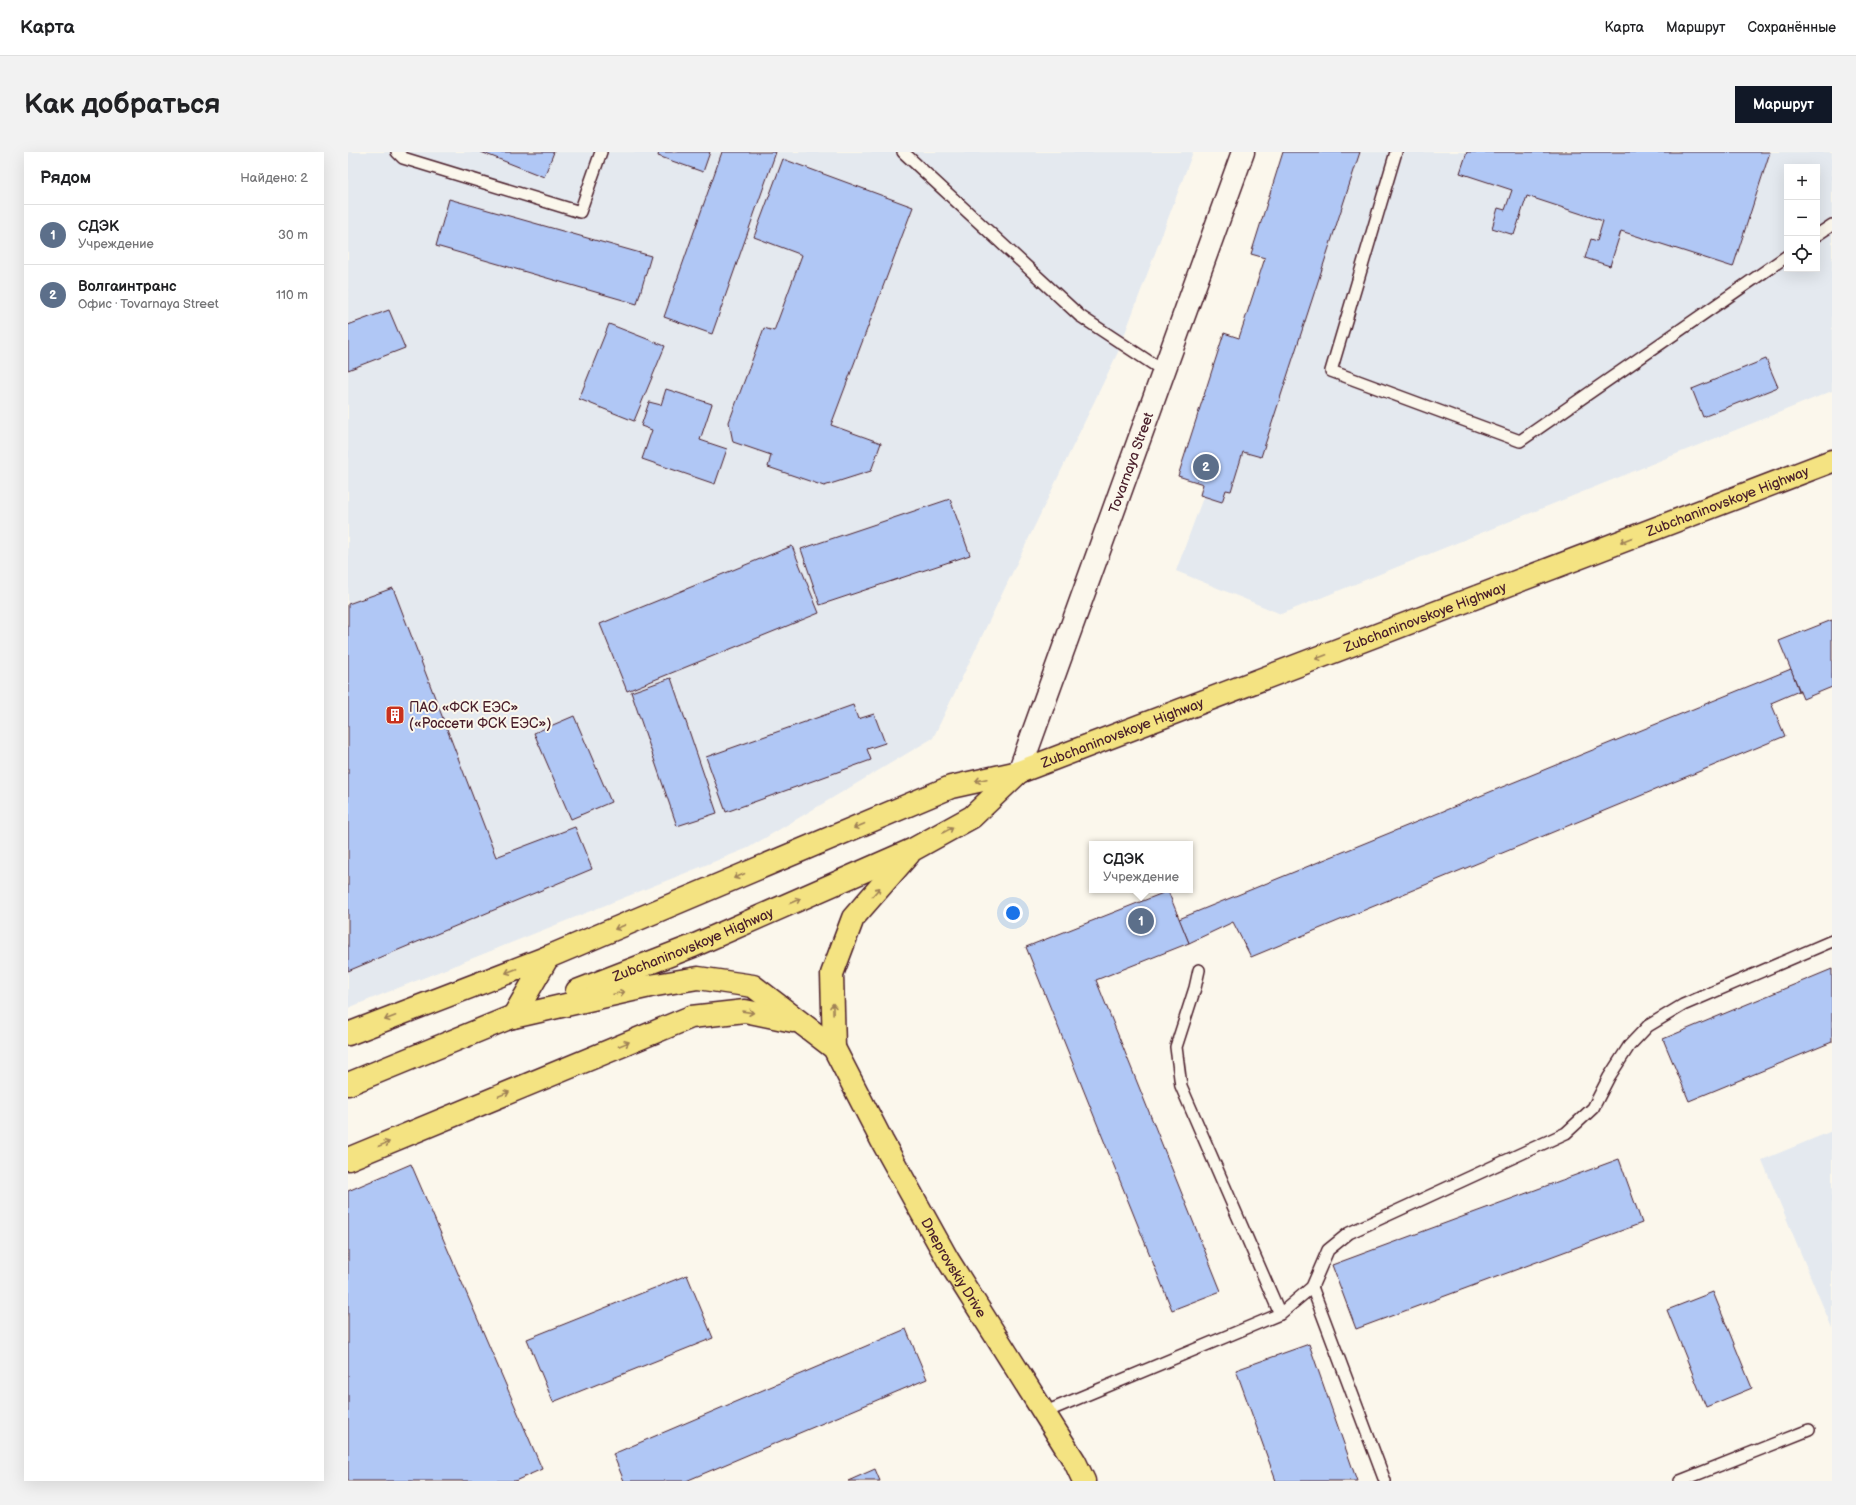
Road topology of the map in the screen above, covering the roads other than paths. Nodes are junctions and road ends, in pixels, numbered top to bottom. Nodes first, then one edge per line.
1 (397, 152) edge
2 (601, 152) edge
3 (903, 152) edge
4 (1243, 152) edge
5 (1396, 152) edge
6 (1832, 224) edge
7 (1820, 233) edge
8 (1784, 258) edge
9 (1165, 372) junction
10 (1832, 461) edge
11 (1019, 772) junction
12 (914, 849) junction
13 (1832, 941) edge
14 (548, 957) junction
15 (1199, 970) dead end
16 (513, 1017) junction
17 (798, 1022) junction
18 (348, 1034) edge
19 (834, 1048) junction
20 (348, 1084) edge
21 (348, 1159) edge
22 (1312, 1287) junction
23 (1280, 1314) junction
24 (1043, 1413) junction
25 (1810, 1430) dead end
26 (1084, 1481) edge
27 (1385, 1481) edge
28 (1680, 1481) edge

1 - 2 lane
3 - 9 lane
4 - 9 street, Tovarnaya Street
5 - 8 lane
6 - 7 lane
9 - 11 street, Tovarnaya Street
10 -> 11 main road, Zubchaninovskoye Highway
12 -> 11 main road, Zubchaninovskoye Highway
11 -> 14 main road, Zubchaninovskoye Highway
16 -> 12 main road, Zubchaninovskoye Highway
19 -> 12 main road
13 - 22 lane
14 - 16 main road
14 -> 18 main road, Zubchaninovskoye Highway
15 - 23 lane
16 -> 17 main road
16 - 20 main road, Zubchaninovskoye Highway
17 - 19 main road
21 -> 17 main road
19 - 24 main road, Dneprovskiy Drive
22 - 23 lane
22 - 27 lane
23 - 24 lane
24 - 26 main road, Dneprovskiy Drive
25 - 28 lane

